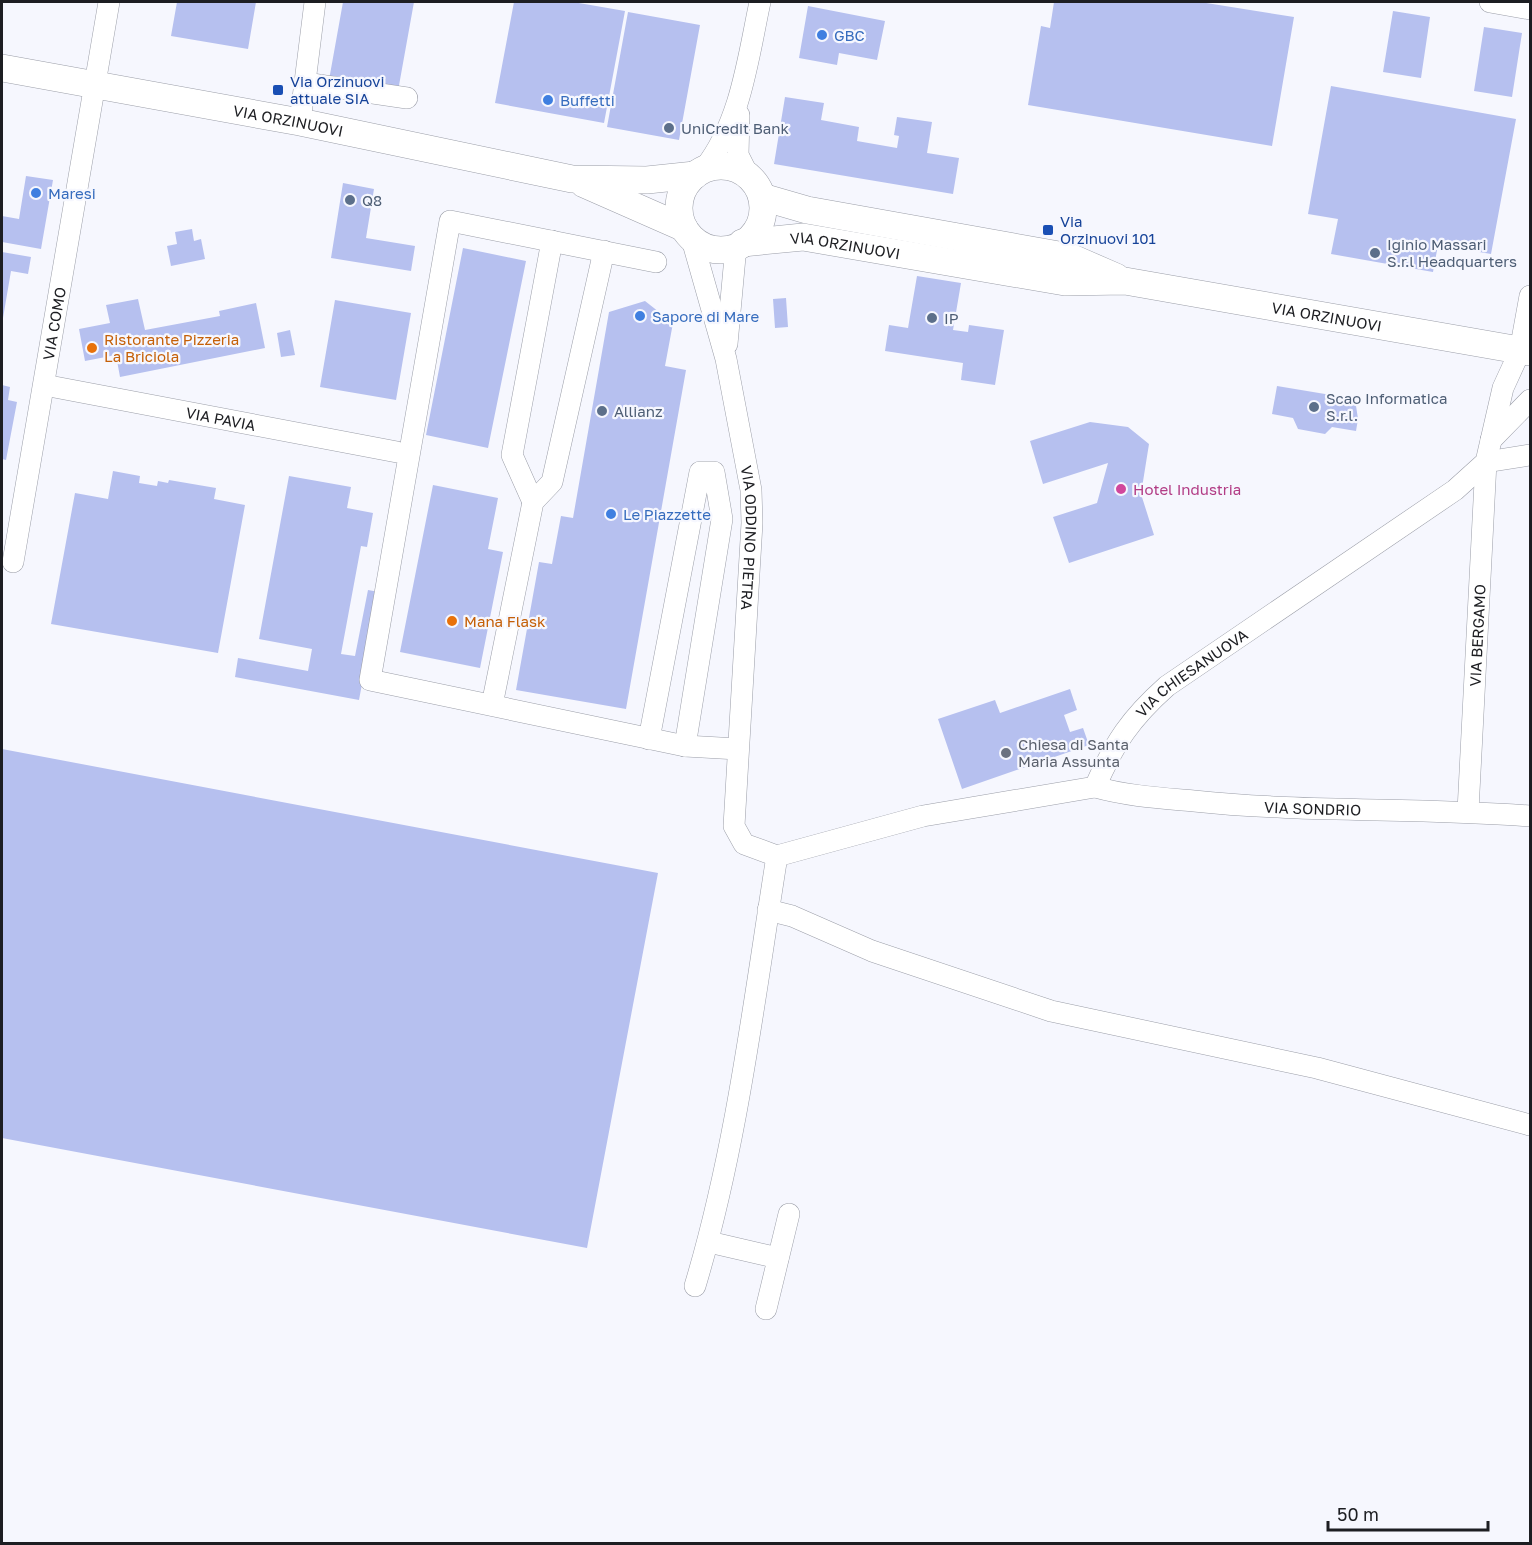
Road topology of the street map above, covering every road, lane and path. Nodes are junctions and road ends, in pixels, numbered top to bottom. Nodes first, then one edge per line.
1 (109, 2) edge
2 (315, 2) edge
3 (760, 2) edge
4 (1490, 2) edge
5 (1530, 9) edge
6 (2, 68) edge
7 (305, 83) junction
8 (94, 86) junction
9 (741, 96) junction
10 (407, 99) dead end
11 (300, 122) junction
12 (699, 172) junction
13 (572, 179) junction
14 (755, 186) junction
15 (688, 232) junction
16 (552, 241) junction
17 (739, 245) junction
18 (604, 251) junction
19 (656, 262) dead end
20 (1125, 281) junction
21 (1530, 296) edge
22 (1525, 351) edge
23 (726, 359) junction
24 (44, 386) junction
25 (1530, 400) edge
26 (1491, 440) junction
27 (397, 452) dead end
28 (1530, 455) edge
29 (1486, 462) junction
30 (533, 502) junction
31 (13, 562) dead end
32 (492, 705) junction
33 (649, 739) junction
34 (685, 746) junction
35 (738, 748) junction
36 (1095, 787) junction
37 (1468, 811) junction
38 (1530, 816) edge
39 (777, 856) junction
40 (768, 910) junction
41 (1530, 1125) edge
42 (789, 1214) dead end
43 (709, 1242) junction
44 (778, 1258) junction
45 (695, 1286) dead end
46 (766, 1309) dead end

1 - 8 street, VIA COMO
2 - 7 street
3 - 9 street
4 - 5 street
6 - 8 main road, VIA ORZINUOVI
7 - 10 street
7 - 11 street
8 - 11 main road, VIA ORZINUOVI
8 - 24 street, VIA COMO
9 - 12 street
9 - 14 street
11 - 13 main road, VIA ORZINUOVI
12 - 13 main road, VIA ORZINUOVI
12 - 14 main road, VIA ORZINUOVI
12 - 15 main road
13 - 15 main road, VIA ORZINUOVI
14 - 17 main road
14 - 20 main road, VIA ORZINUOVI
15 - 17 main road, VIA ORZINUOVI
15 - 23 street, VIA ODDINO PIETRA
16 - 18 street
16 - 30 street
16 - 32 street
17 - 20 main road, VIA ORZINUOVI
17 - 23 street
18 - 19 street
18 - 30 street
20 - 22 main road, VIA ORZINUOVI
21 - 22 street
22 - 26 street
23 - 35 street, VIA ODDINO PIETRA
24 - 27 street, VIA PAVIA
24 - 31 street, VIA COMO
25 - 26 street
26 - 29 street
28 - 29 street
29 - 36 street, VIA CHIESANUOVA
29 - 37 street, VIA BERGAMO
30 - 32 street
32 - 33 street
33 - 34 street
33 - 34 street
34 - 35 street
35 - 39 street, VIA ODDINO PIETRA
36 - 37 street, VIA SONDRIO
36 - 39 street
37 - 38 street, VIA SONDRIO
39 - 40 street
40 - 41 street
40 - 43 street
42 - 44 street
43 - 44 street
43 - 45 street
44 - 46 street

